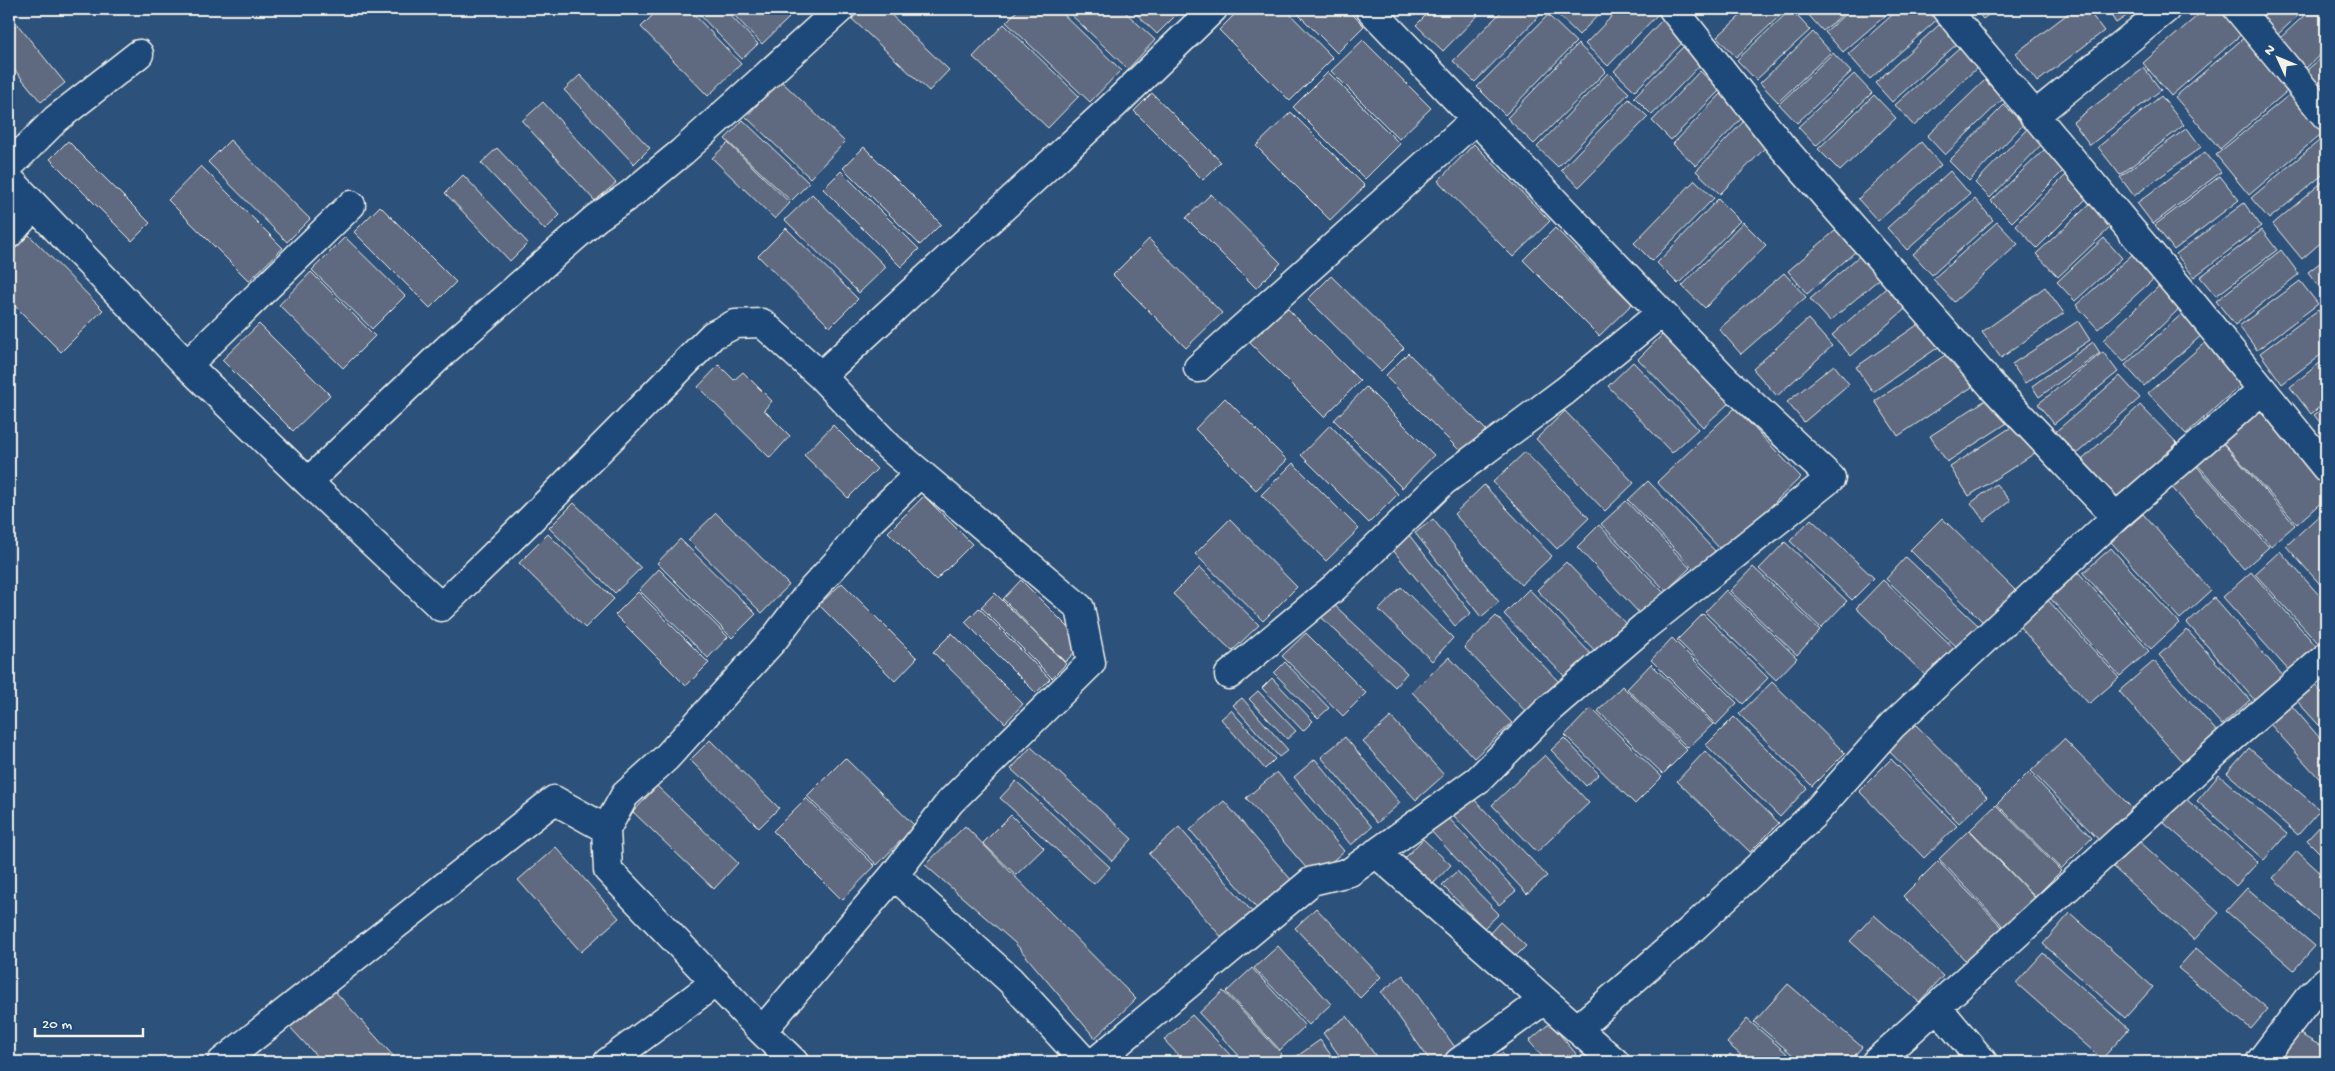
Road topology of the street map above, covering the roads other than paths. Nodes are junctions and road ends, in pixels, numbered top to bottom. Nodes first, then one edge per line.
1 (840, 9) edge
2 (1213, 9) edge
3 (1370, 9) edge
4 (1673, 9) edge
5 (1946, 9) edge
6 (2166, 9) edge
7 (2238, 9) edge
8 (139, 54) dead end
9 (2034, 116) junction
10 (2326, 116) edge
11 (1476, 119) junction
12 (9, 166) edge
13 (9, 180) edge
14 (351, 205) dead end
15 (34, 206) junction
16 (9, 234) edge
17 (1661, 313) junction
18 (188, 365) junction
19 (1198, 368) dead end
20 (821, 376) junction
21 (2262, 390) junction
22 (2326, 468) edge
23 (920, 473) junction
24 (308, 482) junction
25 (2116, 518) junction
26 (2326, 657) edge
27 (1229, 675) dead end
28 (606, 829) junction
29 (1376, 852) junction
30 (894, 876) junction
31 (2326, 981) edge
32 (716, 982) junction
33 (1544, 1000) junction
34 (1937, 1007) junction
35 (1577, 1028) junction
36 (762, 1032) junction
37 (222, 1062) edge
38 (608, 1062) edge
39 (794, 1062) edge
40 (1085, 1062) edge
41 (1095, 1062) edge
42 (1459, 1062) edge
43 (1615, 1062) edge
44 (1876, 1062) edge
45 (1984, 1062) edge
46 (2260, 1062) edge

1 - 24 street
2 - 20 street
3 - 11 street
4 - 25 street
5 - 9 street
6 - 9 street
7 - 10 street
8 - 12 street
9 - 21 street
11 - 17 street
11 - 19 street
13 - 15 street
14 - 18 street
15 - 16 street
15 - 18 street
17 - 27 street
17 - 29 street
18 - 24 street
20 - 23 street
20 - 24 street
21 - 22 street
21 - 25 street
23 - 28 street
23 - 30 street
25 - 35 street
26 - 34 street
28 - 32 street
28 - 37 street
29 - 33 street
29 - 41 street
30 - 36 street
30 - 40 street
31 - 46 street
32 - 36 street
32 - 38 street
33 - 35 street
33 - 42 street
34 - 44 street
34 - 45 street
35 - 43 street
36 - 39 street

